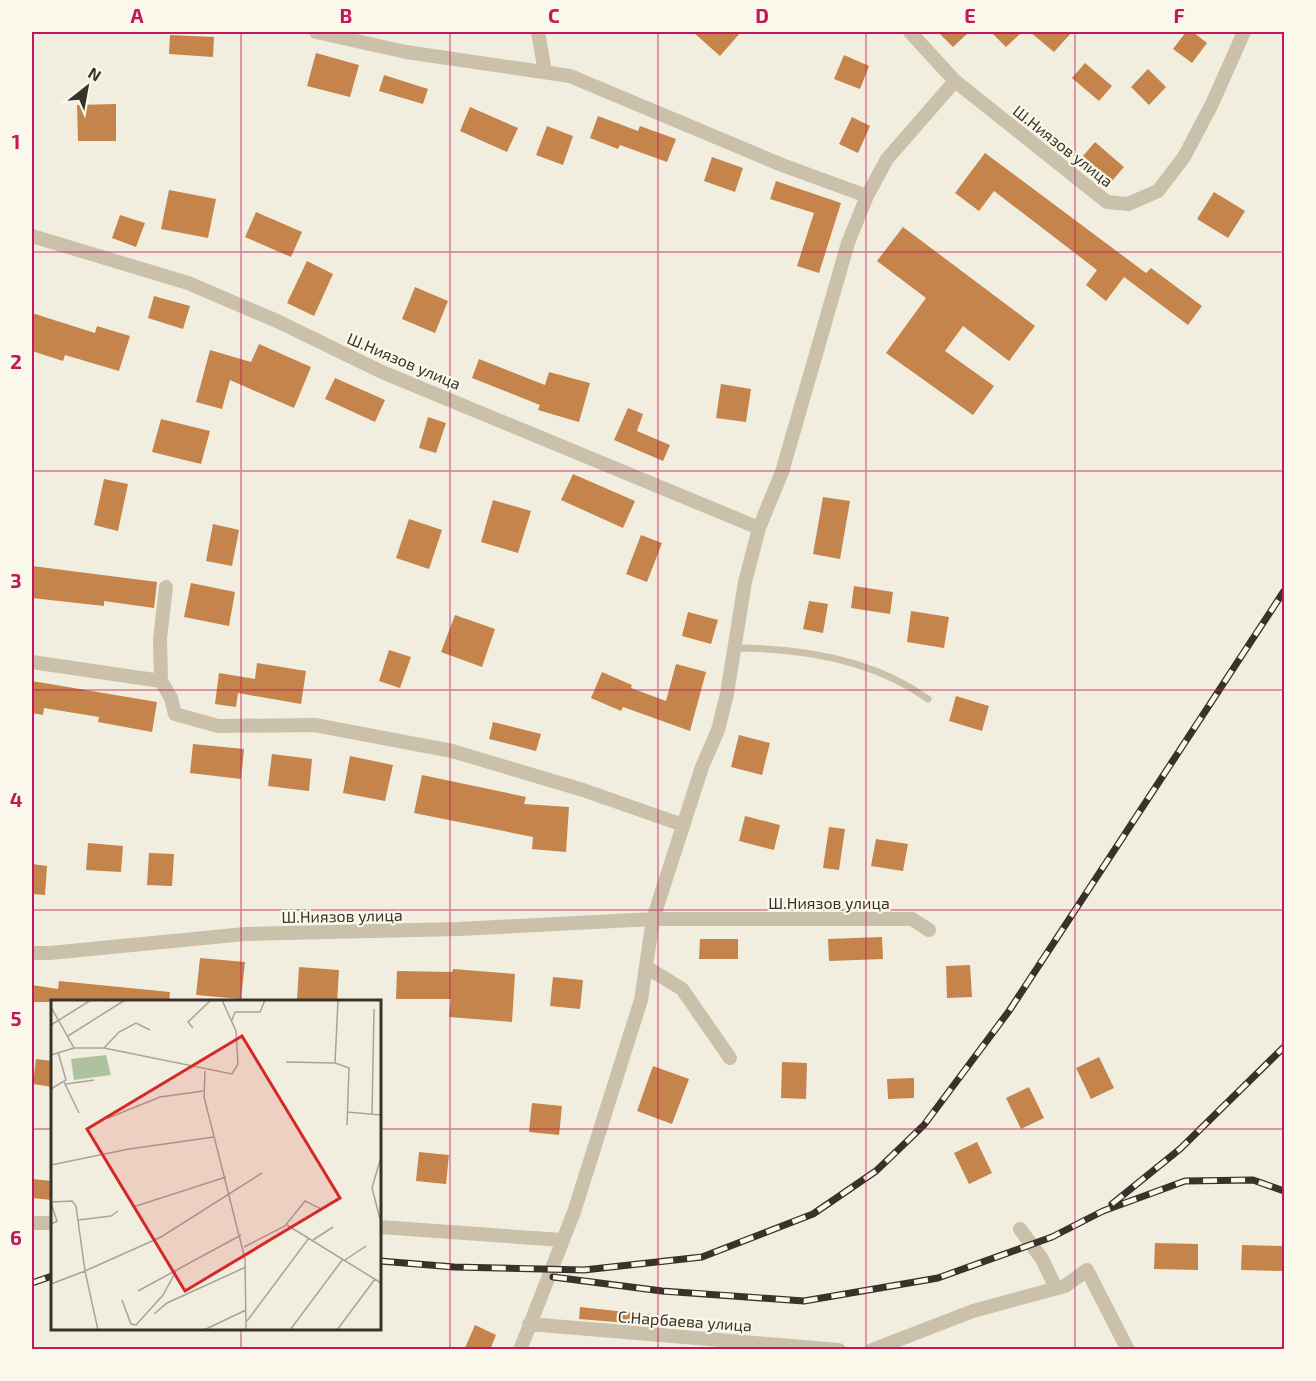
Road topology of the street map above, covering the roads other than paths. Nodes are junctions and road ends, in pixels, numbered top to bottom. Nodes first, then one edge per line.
1 (316, 32) edge
2 (538, 32) edge
3 (910, 32) edge
4 (1244, 32) edge
5 (545, 72) junction
6 (955, 81) junction
7 (867, 196) junction
8 (32, 236) edge
9 (759, 528) junction
10 (166, 587) dead end
11 (733, 648) junction
12 (32, 662) edge
13 (160, 681) junction
14 (928, 699) dead end
15 (683, 825) junction
16 (653, 919) junction
17 (929, 930) dead end
18 (32, 953) edge
19 (646, 967) junction
20 (730, 1058) dead end
21 (32, 1223) edge
22 (51, 1223) edge
23 (381, 1227) edge
24 (1020, 1229) dead end
25 (562, 1240) junction
26 (1056, 1288) junction
27 (530, 1324) junction
28 (881, 1348) edge
29 (520, 1350) edge
30 (839, 1350) edge
31 (1128, 1350) edge

1 - 5 street
2 - 5 street
3 - 6 street, Ш.Ниязов улица
4 - 6 street, Ш.Ниязов улица
5 - 7 street
6 - 7 street
7 - 9 street
8 - 9 street, Ш.Ниязов улица
9 - 11 street
10 - 13 street
11 - 14 lane
11 - 15 street
12 - 13 street
13 - 15 street
15 - 16 street
16 - 17 street, Ш.Ниязов улица
16 - 18 street, Ш.Ниязов улица
16 - 19 street
19 - 20 street
19 - 25 street
21 - 22 street
23 - 25 street
24 - 26 street
25 - 27 street
26 - 28 street
26 - 31 street
27 - 29 street
27 - 30 street, С.Нарбаева улица

